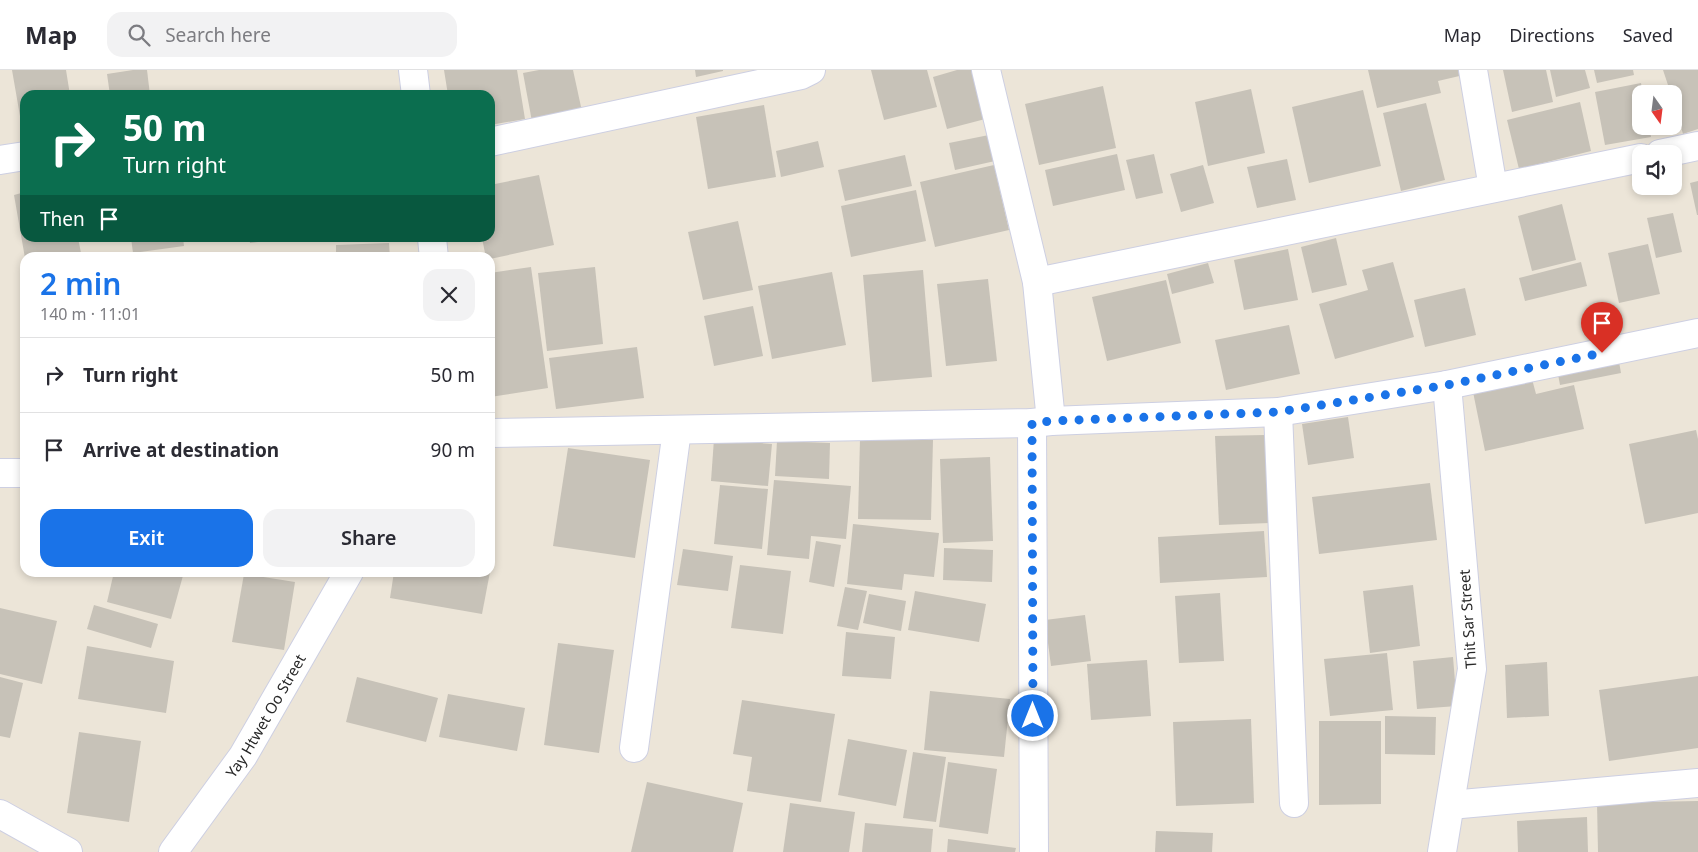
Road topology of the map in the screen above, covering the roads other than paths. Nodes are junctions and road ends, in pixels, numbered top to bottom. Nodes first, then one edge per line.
1 (413, 70) edge
2 (811, 70) edge
3 (986, 70) edge
4 (1473, 70) edge
5 (415, 90) edge
6 (495, 141) edge
7 (1698, 146) edge
8 (1682, 149) edge
9 (20, 157) edge
10 (0, 160) edge
11 (1632, 160) edge
12 (1493, 188) junction
13 (1037, 282) junction
14 (1698, 334) edge
15 (1447, 385) junction
16 (1278, 412) junction
17 (1041, 422) junction
18 (677, 430) junction
19 (495, 434) edge
20 (0, 473) edge
21 (20, 473) edge
22 (345, 577) edge
23 (634, 748) dead end
24 (1698, 783) edge
25 (1294, 803) dead end
26 (1450, 805) junction
27 (0, 814) edge
28 (68, 852) edge
29 (173, 852) edge
30 (1034, 852) edge
31 (1442, 852) edge

1 - 5 street
2 - 6 street
3 - 13 street
4 - 12 street
7 - 8 street
9 - 10 street
11 - 12 street
12 - 13 street
13 - 17 street
14 - 15 street
15 - 16 street
15 - 26 street, Thit Sar Street
16 - 17 street
16 - 25 street
17 - 18 street
17 - 30 street
18 - 19 street
18 - 23 street
20 - 21 street
22 - 29 street, Yay Htwet Oo Street
24 - 26 street
26 - 31 street, Thit Sar Street
27 - 28 street

